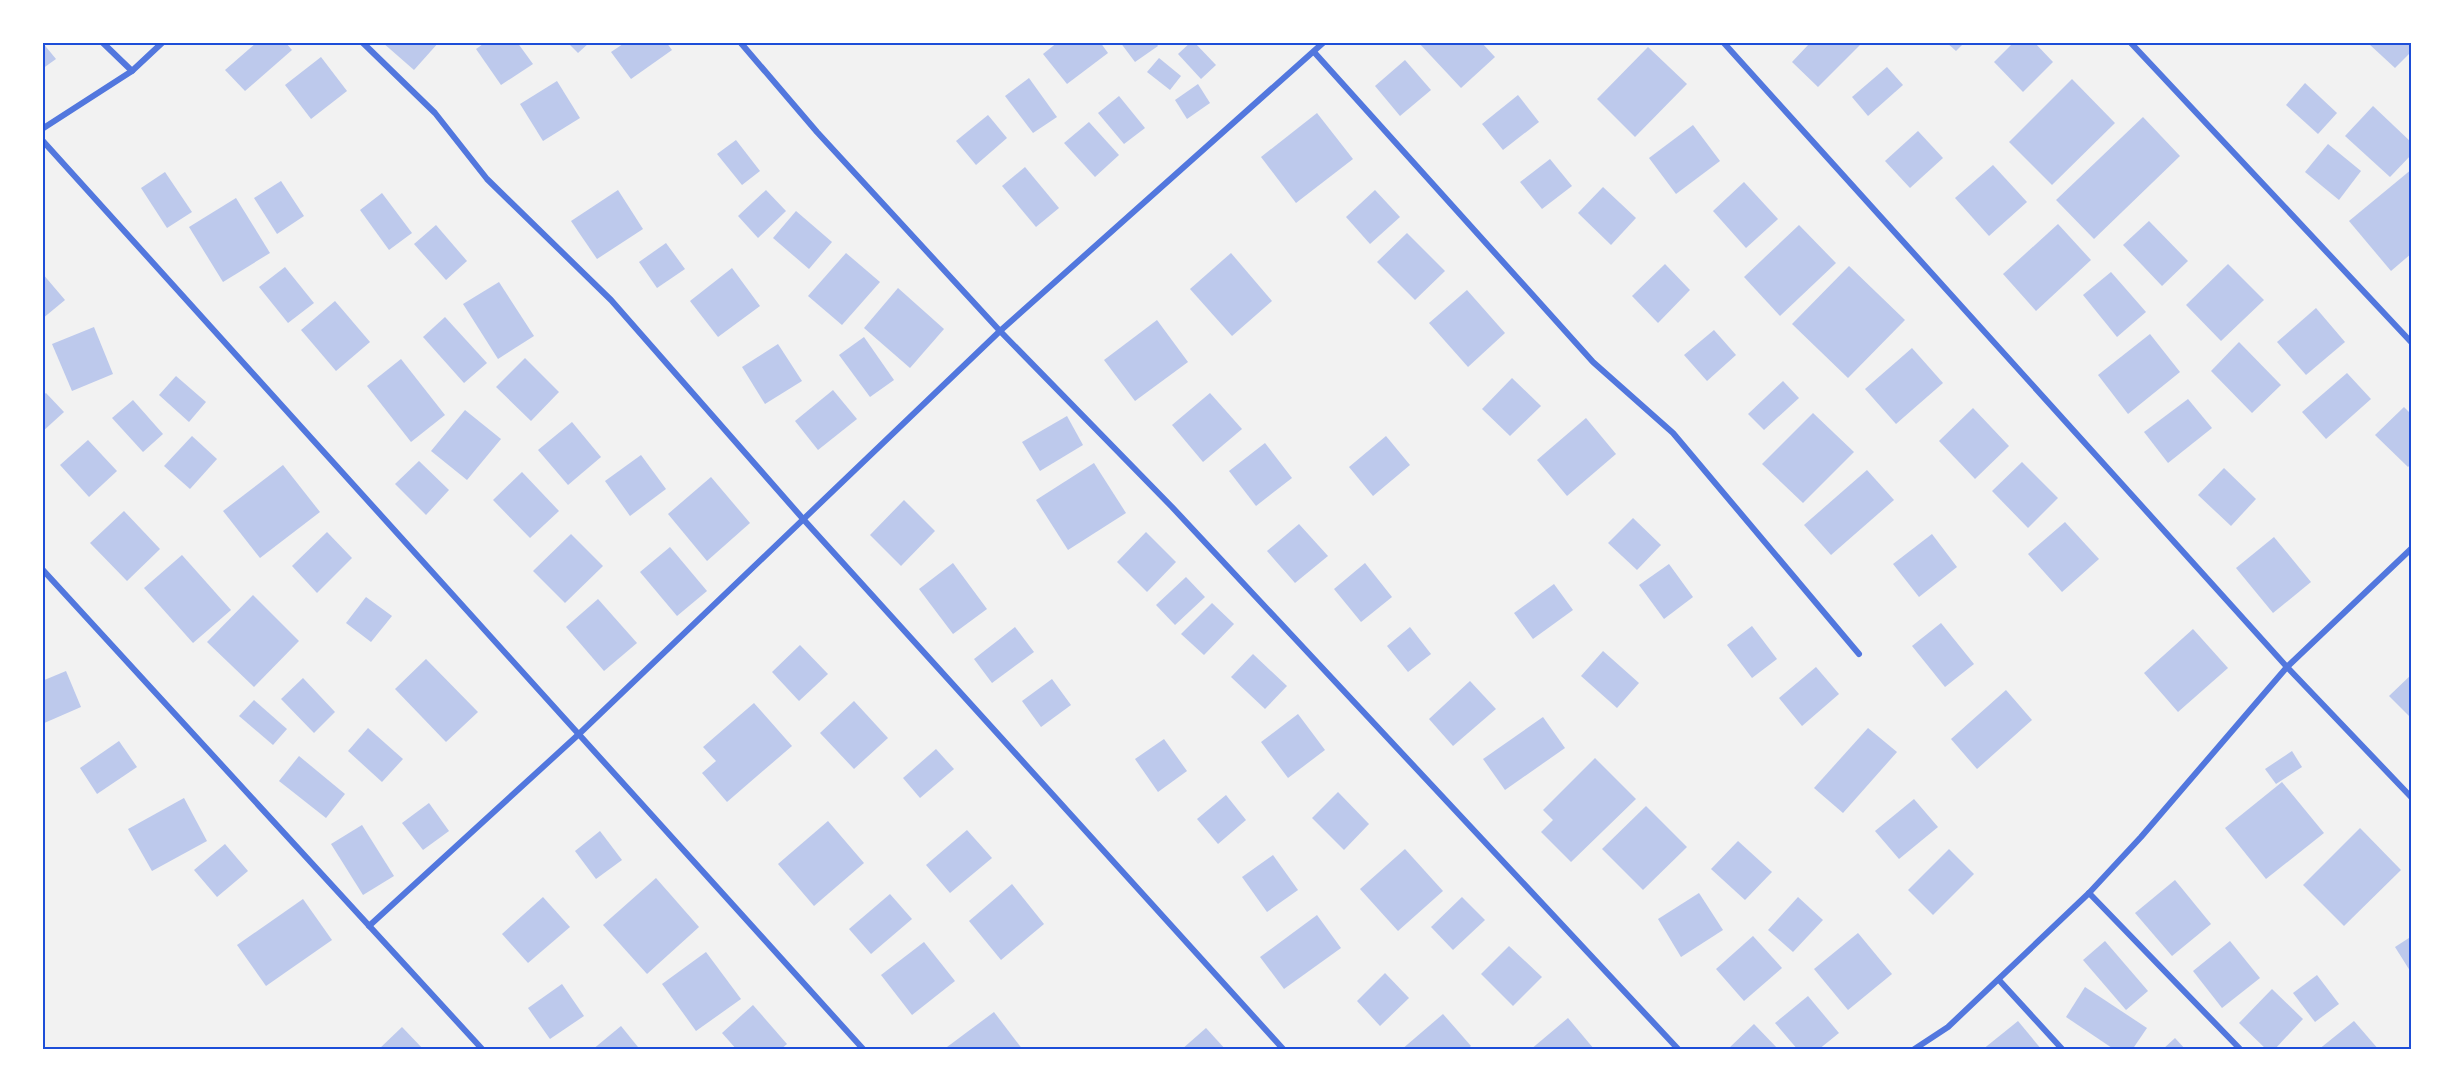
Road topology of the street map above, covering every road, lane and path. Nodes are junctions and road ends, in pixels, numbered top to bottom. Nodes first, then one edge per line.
1 (102, 42) edge
2 (163, 42) edge
3 (362, 42) edge
4 (740, 42) edge
5 (1324, 42) edge
6 (1723, 42) edge
7 (2130, 42) edge
8 (1314, 52) junction
9 (132, 71) junction
10 (42, 129) edge
11 (42, 140) edge
12 (1000, 331) junction
13 (2412, 343) edge
14 (804, 520) junction
15 (2412, 548) edge
16 (42, 569) edge
17 (1859, 654) dead end
18 (2287, 667) junction
19 (579, 734) junction
20 (2412, 798) edge
21 (2089, 893) junction
22 (369, 926) junction
23 (1999, 980) junction
24 (483, 1050) edge
25 (864, 1050) edge
26 (1284, 1050) edge
27 (1679, 1050) edge
28 (1913, 1050) edge
29 (2063, 1050) edge
30 (2241, 1050) edge

1 - 9 street
2 - 9 street
3 - 14 street
4 - 12 street
5 - 8 street
6 - 18 street
7 - 13 street
8 - 12 street
8 - 17 street
9 - 10 street
11 - 19 street
12 - 14 street
12 - 27 street
14 - 19 street
14 - 26 street
15 - 18 street
16 - 22 street
18 - 20 street
18 - 21 street
19 - 22 street
19 - 25 street
21 - 23 street
21 - 30 street
22 - 24 street
23 - 28 street
23 - 29 street

